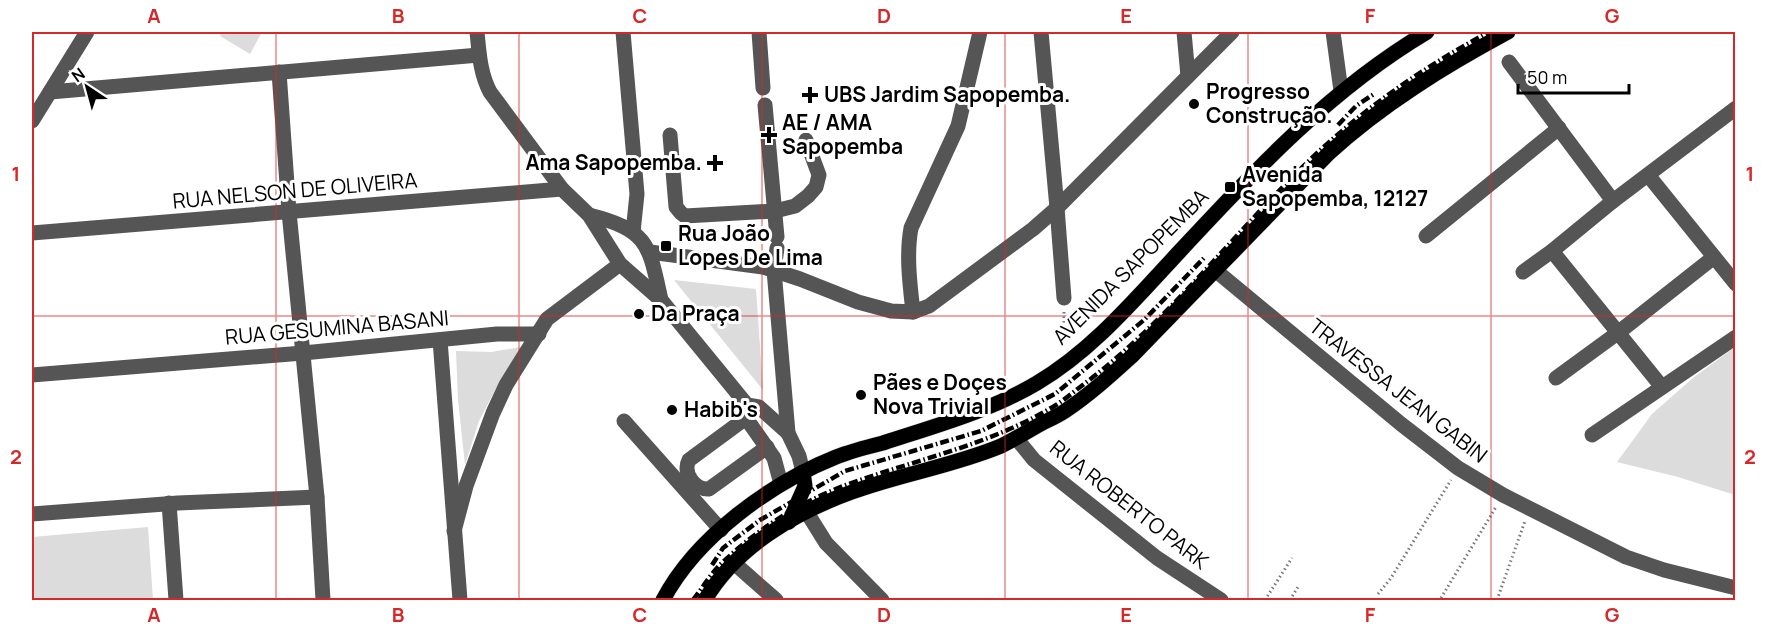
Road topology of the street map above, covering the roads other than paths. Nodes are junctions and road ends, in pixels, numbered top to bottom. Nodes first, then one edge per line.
1 (87, 32) edge
2 (477, 32) edge
3 (623, 32) edge
4 (759, 32) edge
5 (980, 32) edge
6 (1041, 32) edge
7 (1184, 32) edge
8 (1232, 32) edge
9 (1333, 32) edge
10 (1427, 32) edge
11 (1508, 32) edge
12 (479, 55) junction
13 (1509, 62) dead end
14 (279, 72) junction
15 (1188, 76) junction
16 (763, 88) dead end
17 (1341, 91) junction
18 (50, 92) junction
19 (765, 105) dead end
20 (1736, 108) edge
21 (32, 121) edge
22 (1559, 128) junction
23 (670, 135) dead end
24 (806, 140) dead end
25 (1648, 175) junction
26 (562, 189) junction
27 (1613, 201) junction
28 (1057, 208) junction
29 (774, 211) junction
30 (289, 212) junction
31 (589, 215) junction
32 (633, 232) junction
33 (32, 233) edge
34 (1426, 236) dead end
35 (611, 250) junction
36 (1552, 251) junction
37 (650, 252) junction
38 (1714, 256) junction
39 (620, 264) junction
40 (774, 270) junction
41 (1215, 270) junction
42 (1523, 272) dead end
43 (1736, 284) edge
44 (1064, 298) road end
45 (661, 300) junction
46 (913, 312) junction
47 (1619, 332) junction
48 (539, 334) junction
49 (1736, 338) edge
50 (440, 340) junction
51 (303, 353) junction
52 (32, 375) edge
53 (1556, 378) dead end
54 (1662, 387) junction
55 (747, 411) junction
56 (624, 421) dead end
57 (788, 433) junction
58 (1592, 435) dead end
59 (1016, 438) junction
60 (766, 447) junction
61 (803, 472) junction
62 (782, 484) junction
63 (317, 496) junction
64 (169, 503) junction
65 (806, 511) junction
66 (32, 514) edge
67 (789, 522) junction
68 (721, 530) junction
69 (454, 531) junction
70 (734, 563) junction
71 (1736, 588) edge
72 (176, 600) edge
73 (323, 600) edge
74 (460, 600) edge
75 (663, 600) edge
76 (705, 600) edge
77 (776, 600) edge
78 (882, 600) edge
79 (1221, 600) edge

1 - 18 street
2 - 12 street
3 - 32 street
4 - 16 street
5 - 46 street
6 - 28 street
7 - 15 street
8 - 15 street
9 - 17 street
10 - 17 main road, AVENIDA SAPOPEMBA
11 - 41 main road
12 - 14 street
12 - 26 street
13 - 22 street
14 - 18 street
14 - 30 street
15 - 28 street
17 - 61 main road, AVENIDA SAPOPEMBA
18 - 21 street
19 - 29 street
20 - 25 street
22 - 27 street
22 - 34 street
23 - 29 street
24 - 29 street
25 - 27 street
25 - 38 street
26 - 30 street, RUA NELSON DE OLIVEIRA
26 - 31 street
27 - 36 street
28 - 44 street
28 - 46 street
29 - 40 street
30 - 33 street, RUA NELSON DE OLIVEIRA
30 - 51 street
31 - 32 street
31 - 35 street
32 - 35 street
32 - 37 street
35 - 39 street
36 - 42 street
36 - 47 street
37 - 40 street
37 - 45 street
38 - 43 street
38 - 47 street
39 - 45 street
39 - 48 street
40 - 46 street
40 - 57 street
41 - 59 main road
41 - 71 street, TRAVESSA JEAN GABIN
45 - 55 street
47 - 53 street
47 - 54 street
48 - 50 street, RUA GESUMINA BASANI
48 - 69 street
49 - 54 street
50 - 51 street, RUA GESUMINA BASANI
50 - 69 street
51 - 52 street, RUA GESUMINA BASANI
51 - 63 street
54 - 58 street
55 - 57 street
55 - 60 street
55 - 60 street
56 - 68 street
57 - 61 street
59 - 65 main road
59 - 79 street, RUA ROBERTO PARK
60 - 62 street
61 - 62 main road, AVENIDA SAPOPEMBA
61 - 67 main road
62 - 68 main road, AVENIDA SAPOPEMBA
63 - 64 street
63 - 73 street
64 - 66 street
64 - 72 street
65 - 67 main road
65 - 78 street
67 - 70 main road
68 - 75 main road, AVENIDA SAPOPEMBA
69 - 74 street
70 - 76 main road
70 - 77 street

